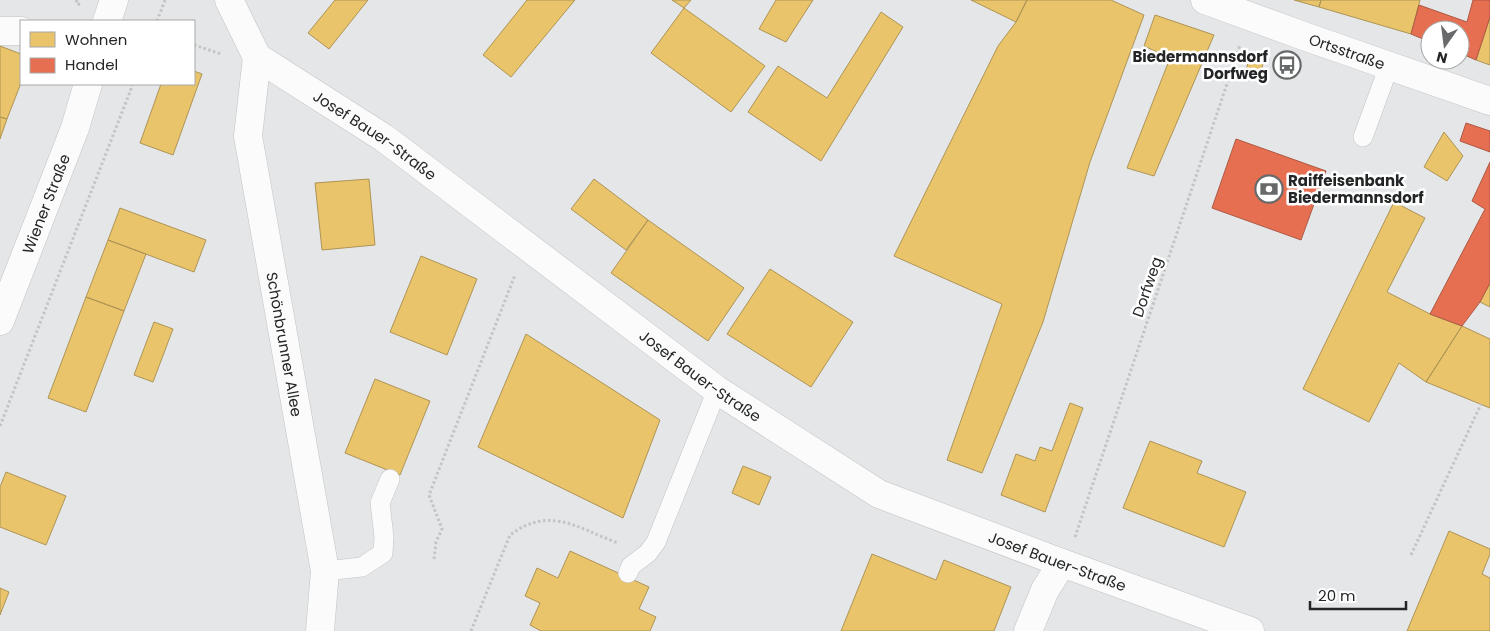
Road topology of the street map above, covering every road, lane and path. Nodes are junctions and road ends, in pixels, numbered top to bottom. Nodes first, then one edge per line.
1 (114, 0) edge
2 (165, 0) edge
3 (229, 0) edge
4 (1205, 0) edge
5 (1249, 16) junction
6 (107, 20) edge
7 (157, 20) edge
8 (20, 30) edge
9 (0, 31) edge
10 (257, 57) junction
11 (1389, 66) junction
12 (88, 85) edge
13 (132, 85) edge
14 (1490, 101) edge
15 (1363, 137) dead end
16 (526, 246) junction
17 (0, 321) edge
18 (717, 390) junction
19 (1482, 404) dead end
20 (0, 426) edge
21 (390, 479) dead end
22 (623, 540) dead end
23 (1411, 554) dead end
24 (434, 559) dead end
25 (1062, 563) junction
26 (325, 571) junction
27 (628, 572) dead end
28 (320, 631) edge
29 (472, 631) edge
30 (1028, 631) edge
31 (1250, 631) edge

1 - 6 street
2 - 7 path
3 - 10 street
4 - 5 street, Ortsstraße
5 - 11 street, Ortsstraße
5 - 25 path, Dorfweg
8 - 9 street
10 - 16 street, Josef Bauer-Straße
10 - 26 street, Schönbrunner Allee
11 - 14 street, Ortsstraße
11 - 15 lane
12 - 17 street, Wiener Straße
13 - 20 path
16 - 18 street, Josef Bauer-Straße
16 - 24 path
18 - 25 street, Josef Bauer-Straße
18 - 27 lane
19 - 23 path
21 - 26 lane
22 - 29 path
25 - 30 street
25 - 31 street, Josef Bauer-Straße
26 - 28 street, Schönbrunner Allee

